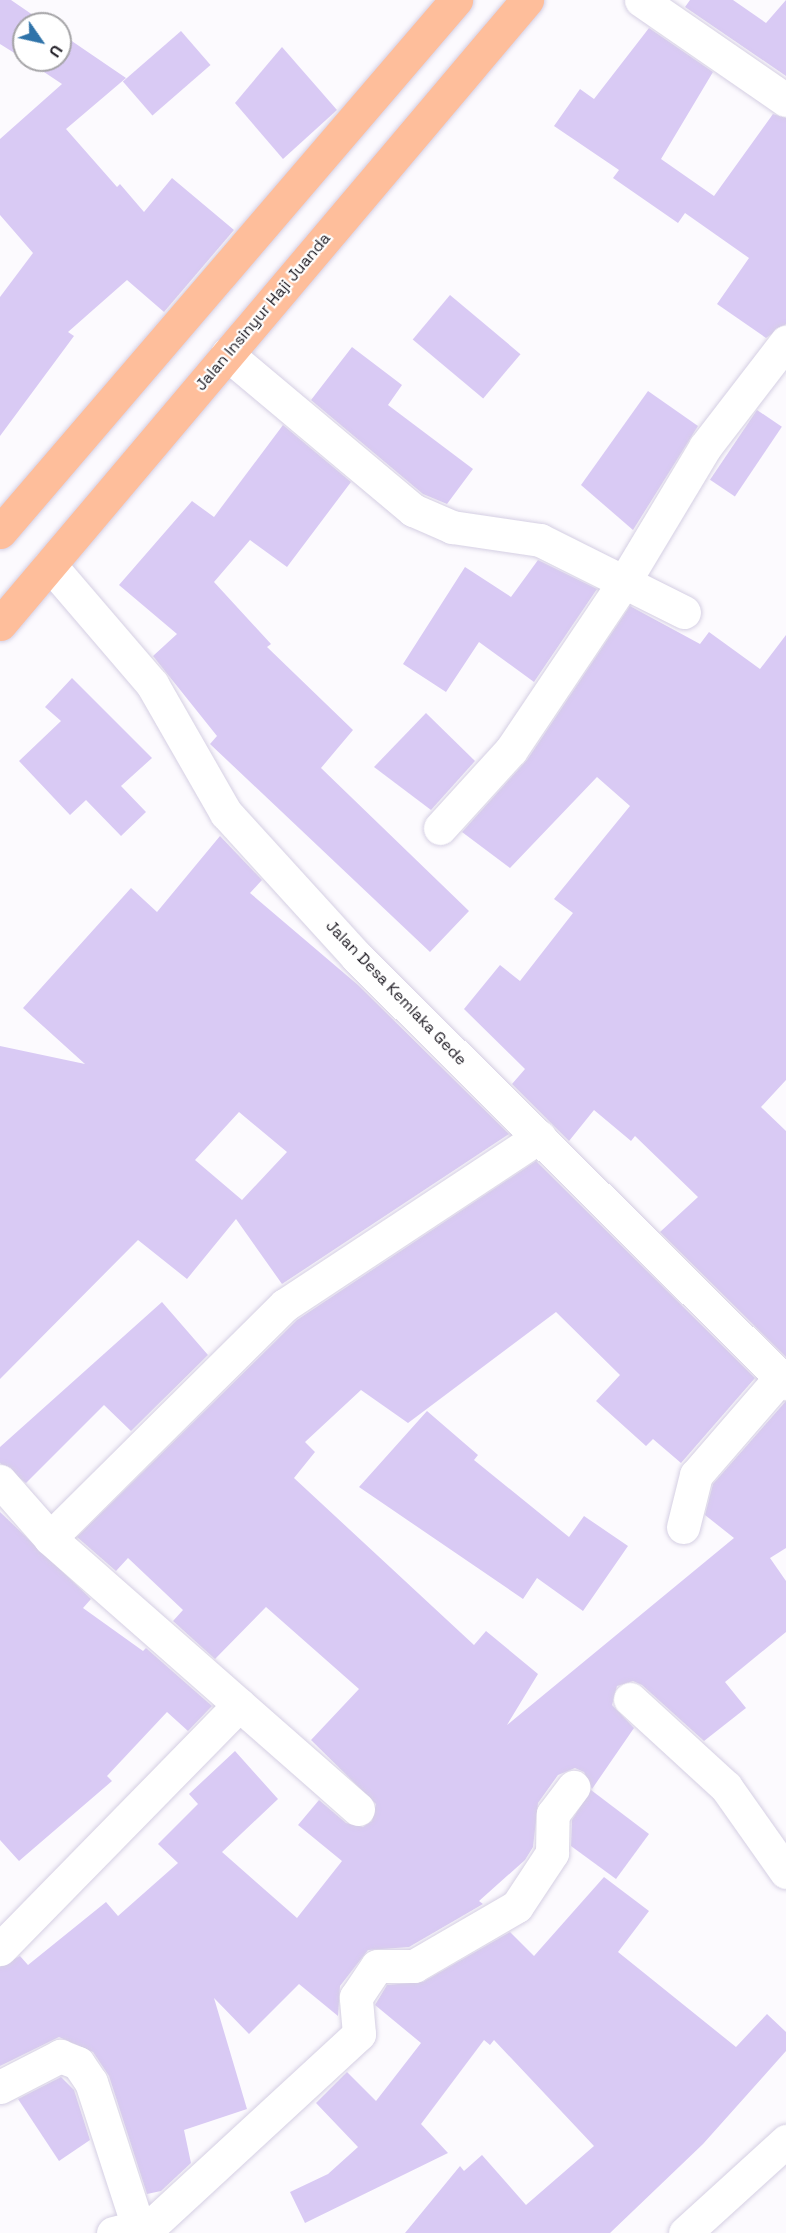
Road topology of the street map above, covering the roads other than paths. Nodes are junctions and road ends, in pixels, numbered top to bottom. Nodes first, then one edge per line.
1 (456, 0) edge
2 (641, 0) edge
3 (523, 1) edge
4 (786, 100) edge
5 (786, 342) edge
6 (227, 354) junction
7 (0, 532) edge
8 (51, 565) junction
9 (624, 582) junction
10 (684, 612) dead end
11 (0, 624) edge
12 (440, 828) dead end
13 (539, 1137) junction
14 (783, 1381) edge
15 (0, 1481) edge
16 (683, 1527) dead end
17 (50, 1538) junction
18 (630, 1699) dead end
19 (239, 1704) junction
20 (573, 1787) dead end
21 (358, 1809) dead end
22 (786, 1872) edge
23 (0, 1949) edge
24 (0, 2087) edge
25 (786, 2141) edge
26 (131, 2232) edge
27 (685, 2233) edge

1 - 7 highway
2 - 4 street
3 - 6 highway, Jalan Insinyur Haji Juanda
5 - 9 street
6 - 8 highway, Jalan Insinyur Haji Juanda
6 - 9 street
8 - 11 highway, Jalan Insinyur Haji Juanda
8 - 13 street, Jalan Desa Kemlaka Gede
9 - 10 street
9 - 12 street
13 - 14 street, Jalan Desa Kemlaka Gede
13 - 17 street
14 - 16 street
15 - 17 street
17 - 19 street
18 - 22 street
19 - 21 street
19 - 23 street
20 - 26 street
24 - 26 street
25 - 27 street

